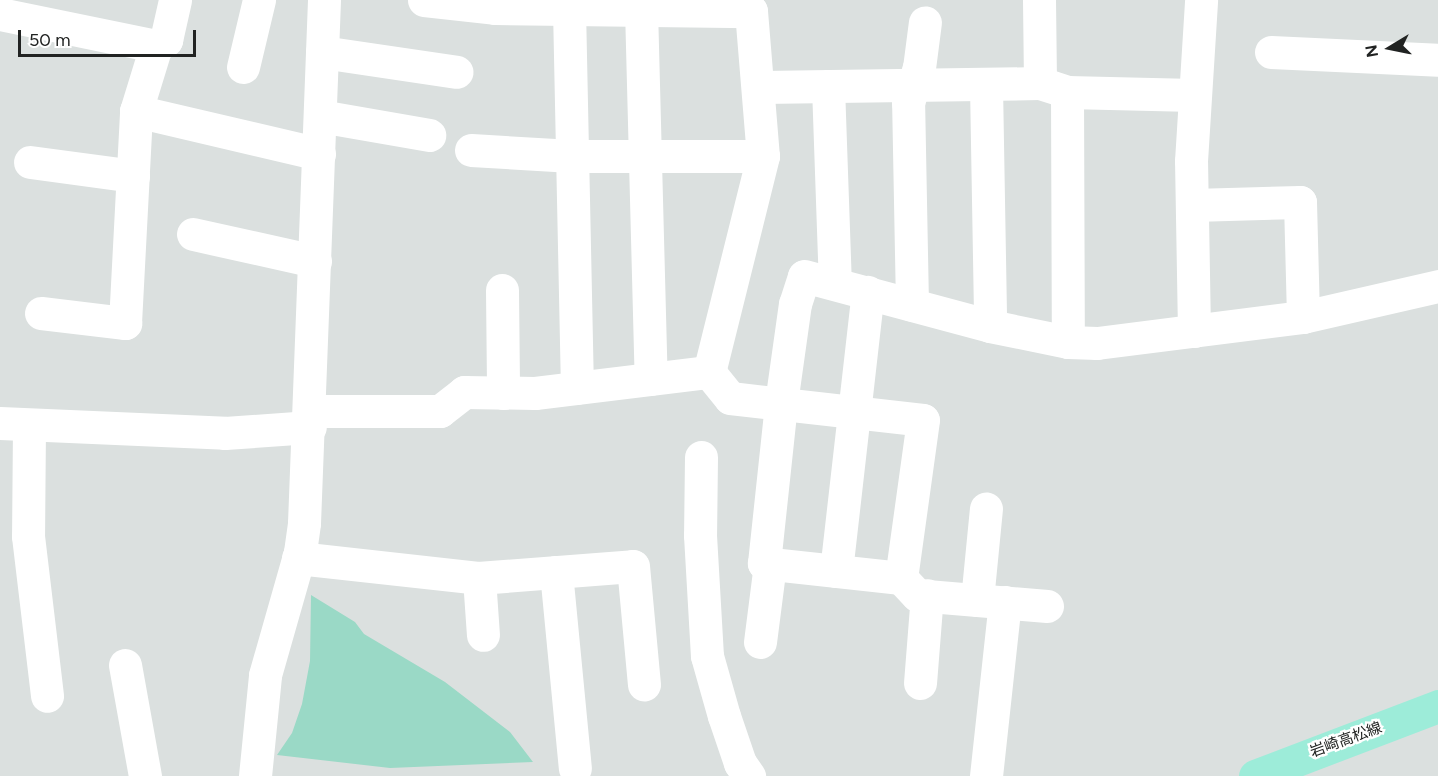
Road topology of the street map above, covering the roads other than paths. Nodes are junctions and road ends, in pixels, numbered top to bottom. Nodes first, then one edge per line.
1 (175, 0) edge
2 (258, 0) edge
3 (324, 0) edge
4 (424, 0) edge
5 (1039, 0) edge
6 (1201, 0) edge
7 (701, 4) edge
8 (570, 8) junction
9 (641, 8) junction
10 (17, 10) edge
11 (925, 22) dead end
12 (156, 46) junction
13 (322, 52) junction
14 (1271, 52) dead end
15 (1438, 60) edge
16 (243, 68) dead end
17 (457, 72) dead end
18 (986, 85) junction
19 (828, 86) junction
20 (912, 86) junction
21 (758, 87) junction
22 (1054, 87) junction
23 (1194, 95) junction
24 (136, 111) junction
25 (320, 116) junction
26 (429, 135) dead end
27 (471, 150) dead end
28 (319, 154) junction
29 (645, 154) junction
30 (572, 156) junction
31 (763, 156) junction
32 (30, 162) dead end
33 (133, 176) junction
34 (1193, 206) junction
35 (193, 234) dead end
36 (315, 261) junction
37 (835, 283) junction
38 (1438, 286) edge
39 (502, 290) dead end
40 (868, 292) junction
41 (912, 304) junction
42 (41, 313) dead end
43 (1303, 316) junction
44 (990, 326) junction
45 (1194, 331) junction
46 (1068, 342) junction
47 (710, 372) junction
48 (651, 379) junction
49 (577, 388) junction
50 (502, 393) junction
51 (781, 403) junction
52 (854, 412) junction
53 (310, 419) junction
54 (15, 424) edge
55 (701, 457) dead end
56 (986, 508) dead end
57 (298, 558) junction
58 (770, 564) junction
59 (836, 571) junction
60 (556, 572) junction
61 (479, 578) junction
62 (914, 587) junction
63 (991, 601) junction
64 (1047, 606) dead end
65 (483, 635) dead end
66 (760, 642) dead end
67 (125, 665) dead end
68 (920, 683) dead end
69 (644, 684) dead end
70 (47, 696) dead end
71 (1438, 706) edge
72 (576, 768) dead end
73 (145, 776) edge
74 (255, 776) edge
75 (749, 776) edge
76 (986, 776) edge
77 (1256, 776) edge

1 - 12 street
2 - 16 street
3 - 13 street
4 - 8 street
5 - 22 street
6 - 23 street
7 - 9 street
7 - 21 street
8 - 9 street
8 - 30 street
9 - 29 street
10 - 12 street
11 - 20 street
12 - 24 street
13 - 17 street
13 - 25 street
14 - 15 street
18 - 20 street
18 - 22 street
18 - 44 street
19 - 20 street
19 - 21 street
19 - 37 street
20 - 41 street
21 - 31 street
22 - 23 street
22 - 46 street
23 - 34 street
24 - 28 street
24 - 33 street
25 - 26 street
25 - 28 street
27 - 30 street
28 - 36 street
29 - 30 street
29 - 31 street
29 - 48 street
30 - 49 street
31 - 47 street
32 - 33 street
33 - 42 street
34 - 43 street
34 - 45 street
35 - 36 street
36 - 53 street
37 - 40 street
37 - 51 street
38 - 43 street
39 - 50 street
40 - 41 street
40 - 52 street
41 - 44 street
43 - 45 street
44 - 46 street
45 - 46 street
47 - 48 street
47 - 51 street
48 - 49 street
49 - 50 street
50 - 53 street
51 - 52 street
51 - 58 street
52 - 59 street
52 - 62 street
53 - 54 street
53 - 57 street
54 - 70 street
55 - 75 street
56 - 63 street
57 - 61 street
57 - 74 street
58 - 59 street
58 - 66 street
59 - 62 street
60 - 61 street
60 - 69 street
60 - 72 street
61 - 65 street
62 - 63 street
62 - 68 street
63 - 64 street
63 - 76 street
67 - 73 street
71 - 77 main road, 岩崎高松線

